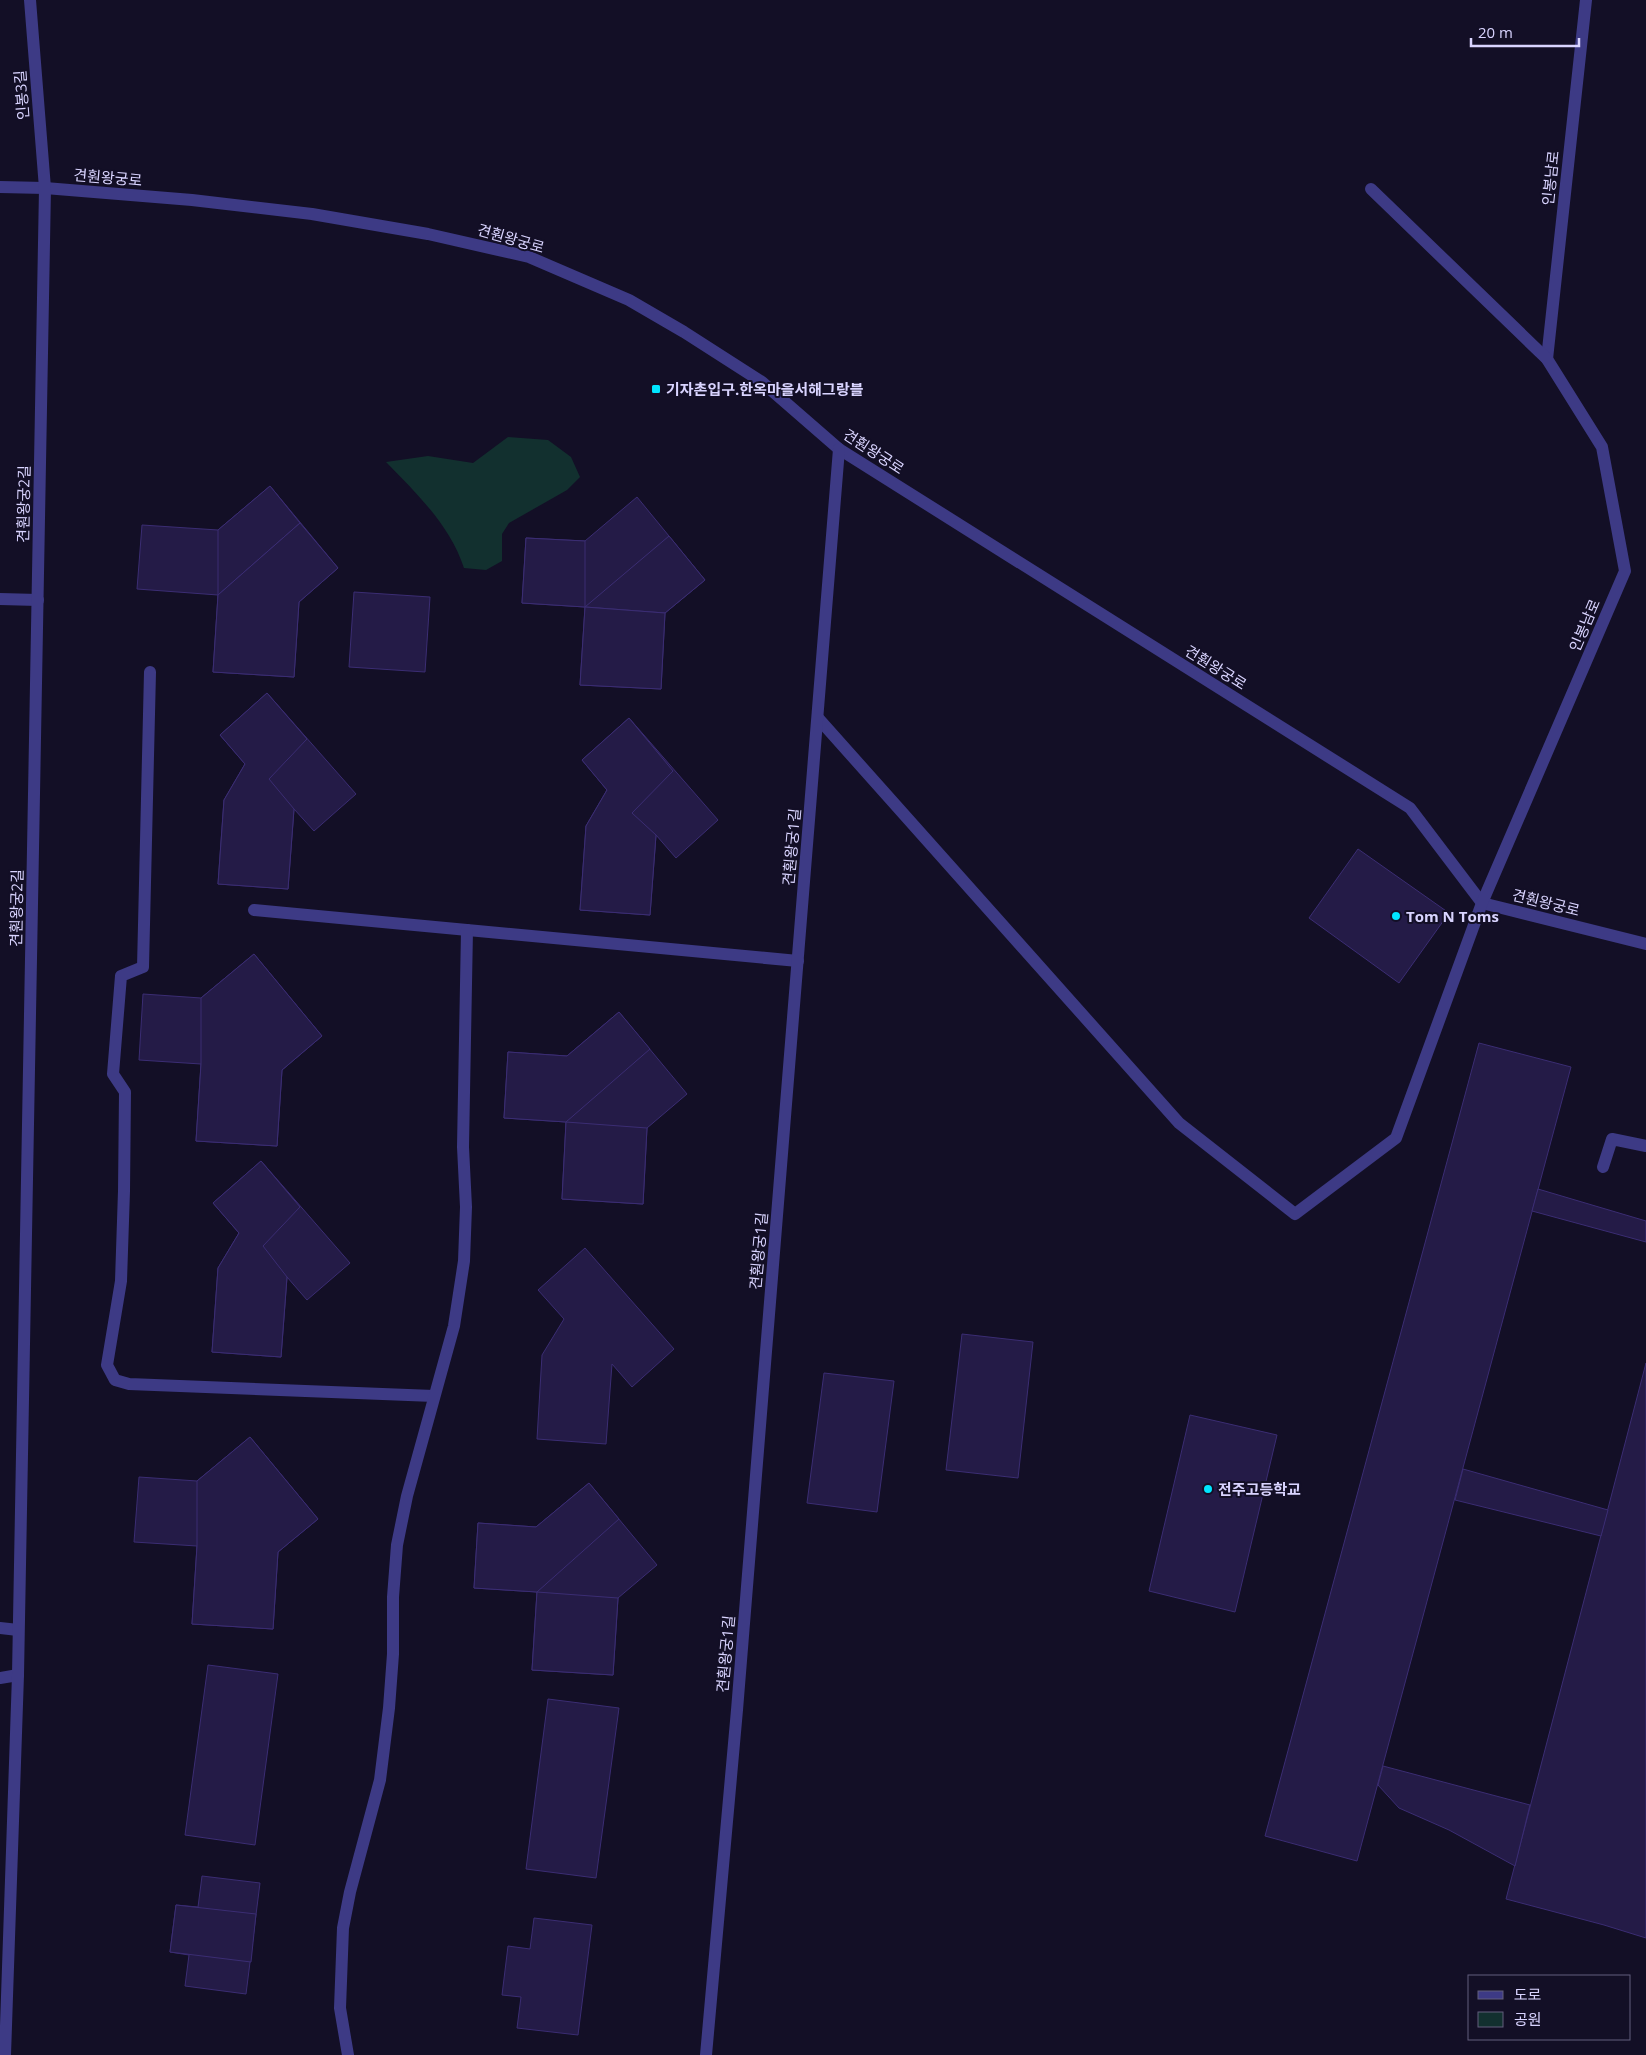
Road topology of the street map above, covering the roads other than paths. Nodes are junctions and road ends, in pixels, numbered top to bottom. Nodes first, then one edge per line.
1 (30, 0) edge
2 (1586, 0) edge
3 (0, 187) edge
4 (45, 188) junction
5 (1371, 189) dead end
6 (1547, 359) junction
7 (839, 449) junction
8 (0, 599) edge
9 (38, 600) junction
10 (150, 672) dead end
11 (818, 718) junction
12 (1482, 903) junction
13 (254, 910) dead end
14 (467, 930) junction
15 (1646, 944) edge
16 (798, 961) junction
17 (1646, 1146) edge
18 (1603, 1168) dead end
19 (434, 1396) junction
20 (0, 1628) edge
21 (18, 1630) junction
22 (18, 1675) junction
23 (0, 1678) edge
24 (5, 2055) edge
25 (348, 2055) edge
26 (706, 2055) edge

1 - 4 street, 인봉3길
2 - 6 street, 인봉남로
3 - 4 street, 견훤왕궁로
4 - 7 street, 견훤왕궁로
4 - 9 street, 견훤왕궁2길
5 - 6 street, 인봉남로
6 - 12 street, 인봉남로
7 - 11 street, 견훤왕궁1길
7 - 12 street, 견훤왕궁로
8 - 9 street
9 - 21 street, 견훤왕궁2길
10 - 19 street
11 - 12 street, 인봉남로
11 - 16 street, 견훤왕궁1길
12 - 15 street, 견훤왕궁로
13 - 14 street
14 - 16 street
14 - 19 street
16 - 26 street, 견훤왕궁1길
17 - 18 street
19 - 25 street
20 - 21 street
21 - 22 street, 견훤왕궁2길
22 - 23 street
22 - 24 street, 견훤왕궁2길

